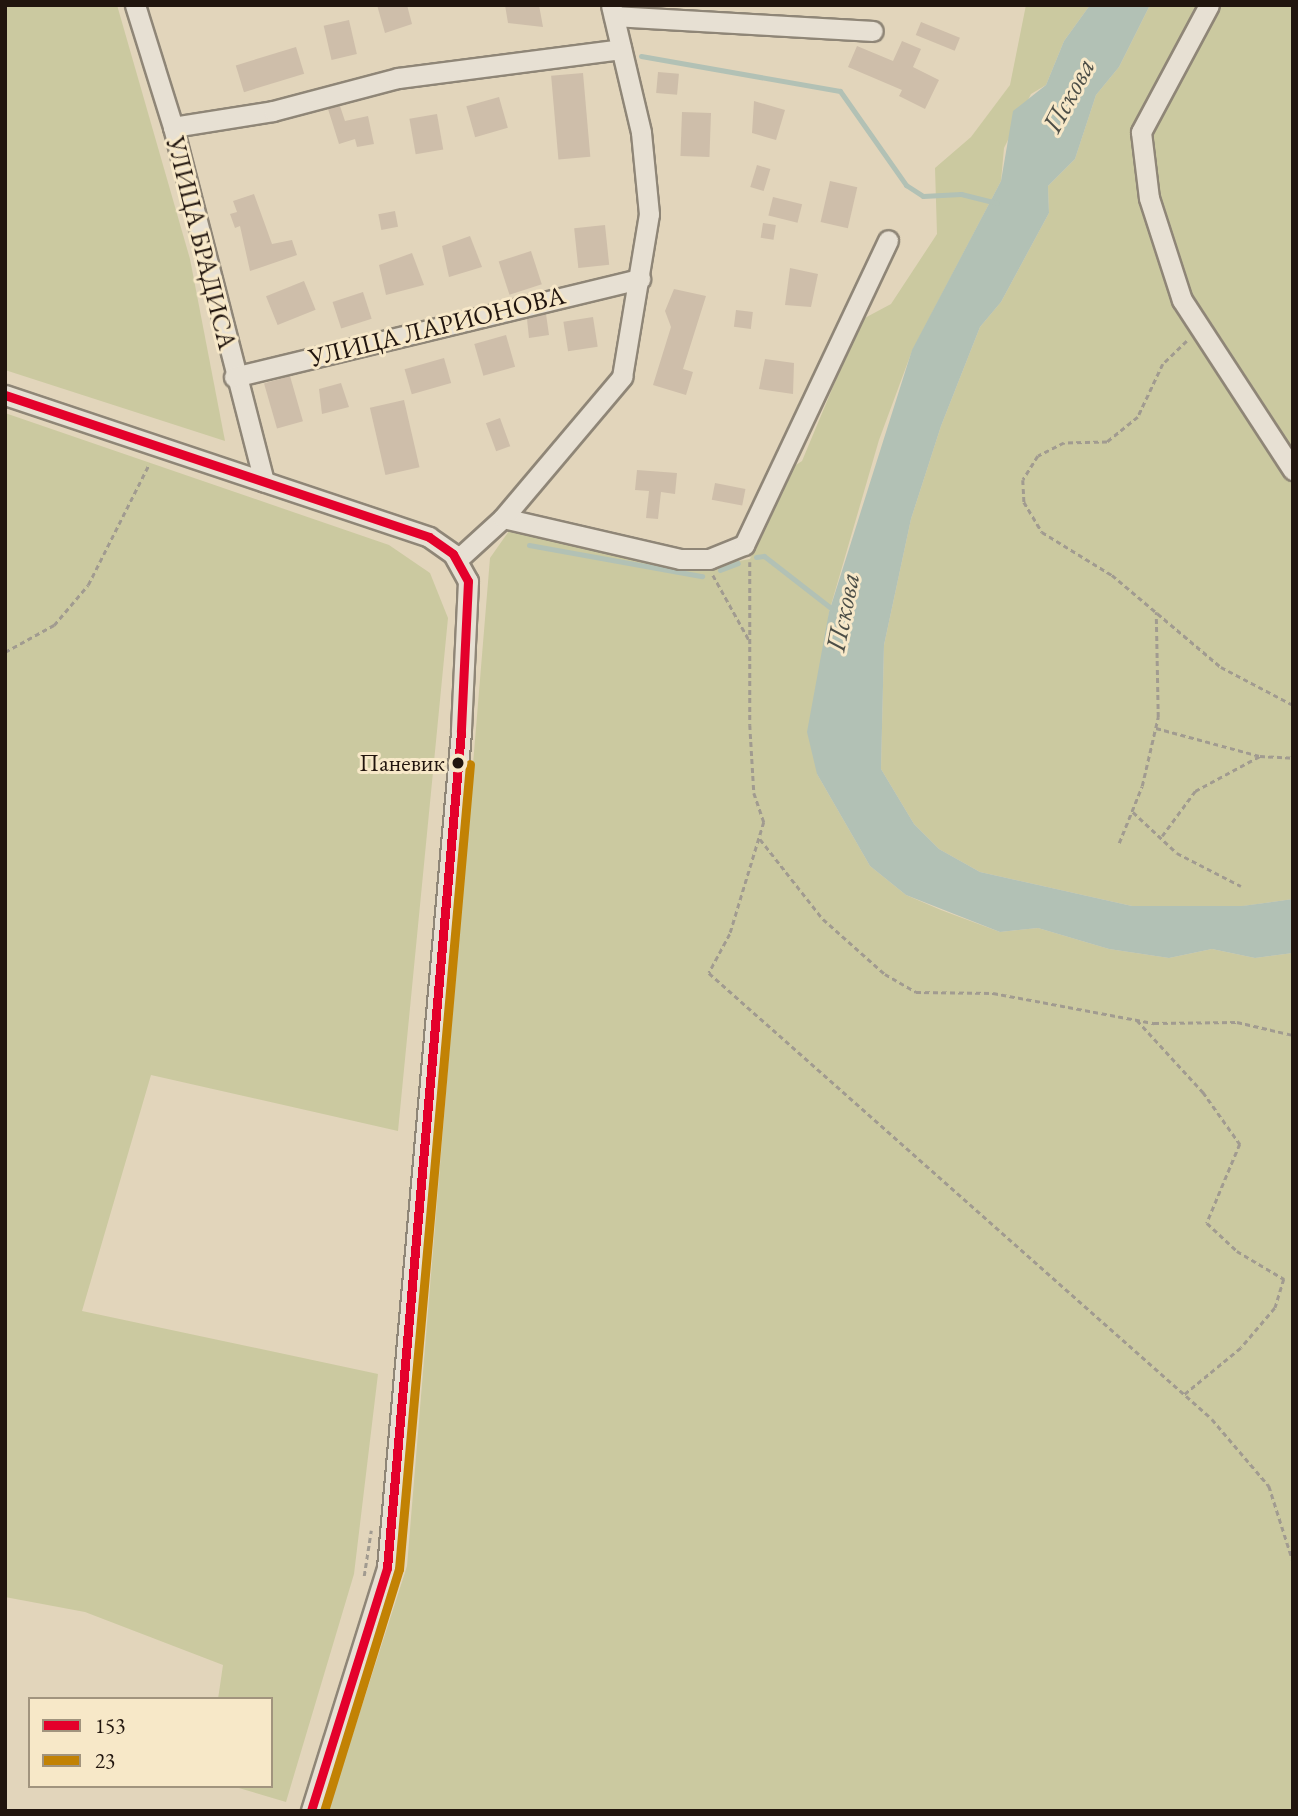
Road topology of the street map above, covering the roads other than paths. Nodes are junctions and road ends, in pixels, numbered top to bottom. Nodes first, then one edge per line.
1 (135, 5) edge
2 (1209, 5) edge
3 (612, 11) edge
4 (873, 31) dead end
5 (621, 49) junction
6 (173, 127) junction
7 (888, 240) dead end
8 (640, 279) junction
9 (234, 377) junction
10 (5, 396) edge
11 (1293, 470) edge
12 (264, 482) junction
13 (503, 518) junction
14 (457, 560) junction
15 (311, 1811) edge

1 - 6 street, УЛИЦА БРАДИСА
2 - 11 street
3 - 4 street
3 - 5 street
5 - 6 street
5 - 8 street
6 - 9 street, УЛИЦА БРАДИСА
7 - 13 street
8 - 9 street, УЛИЦА ЛАРИОНОВА
8 - 13 street
9 - 12 street, УЛИЦА БРАДИСА
10 - 12 street
12 - 14 street
13 - 14 street
14 - 15 street

